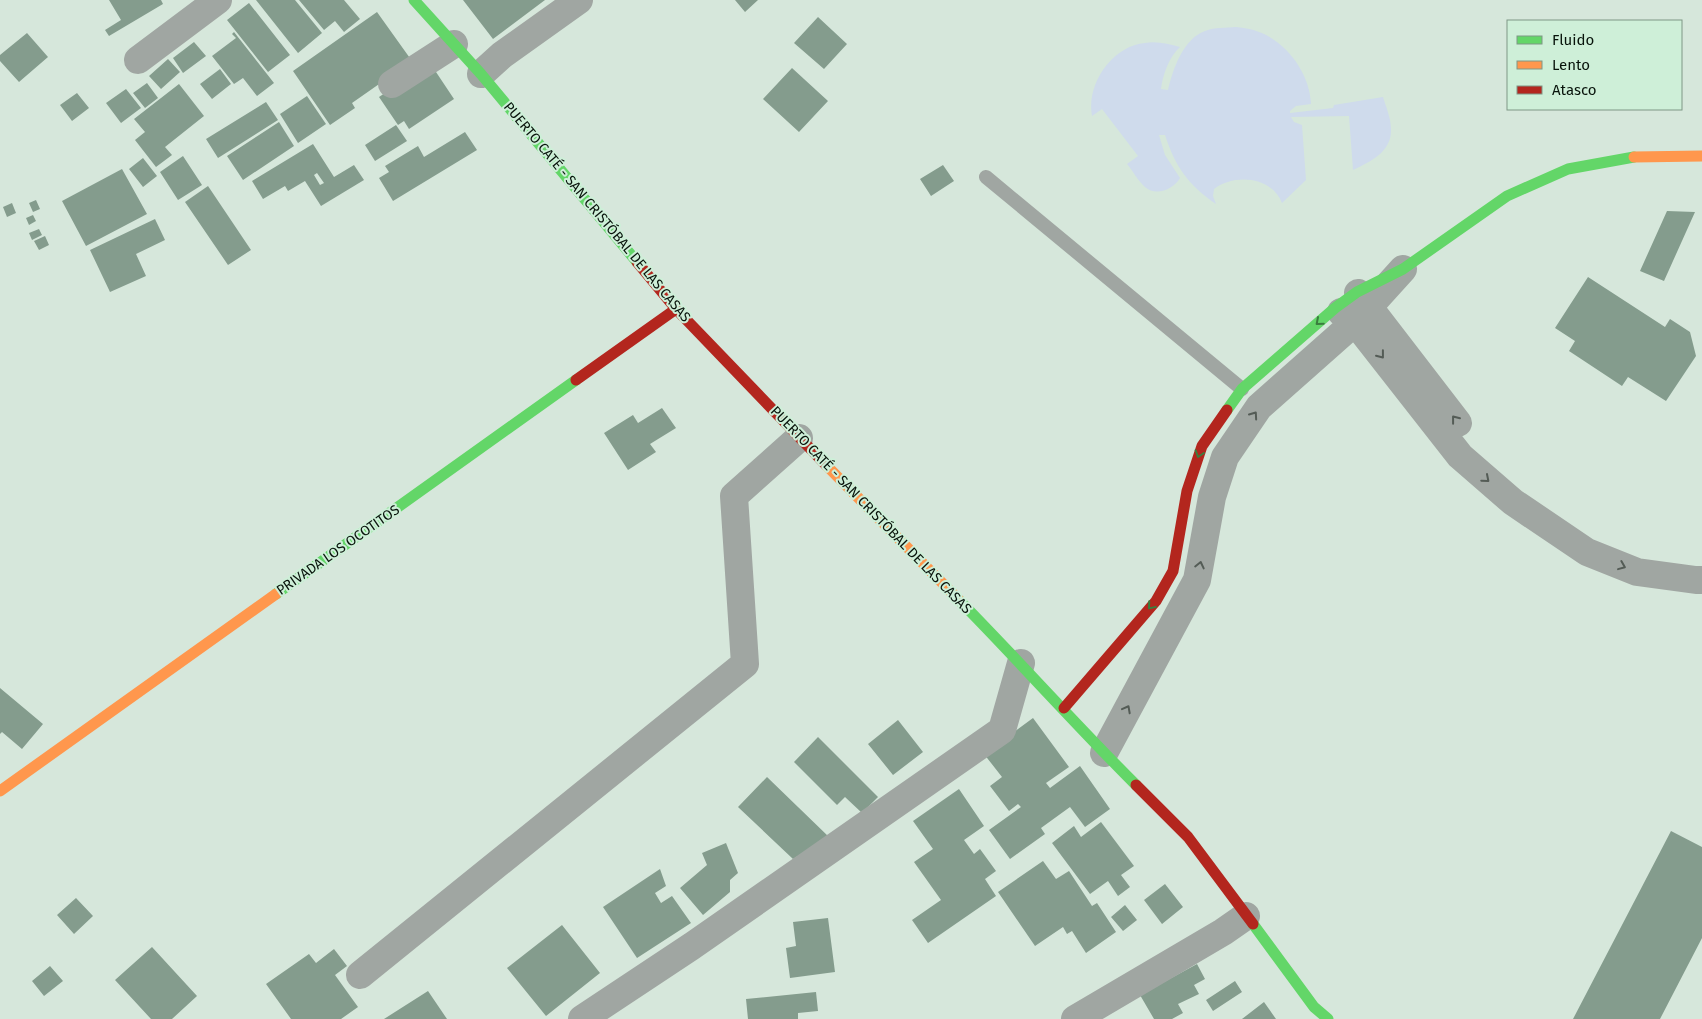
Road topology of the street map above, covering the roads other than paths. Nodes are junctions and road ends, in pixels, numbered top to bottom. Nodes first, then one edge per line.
1 (218, 0) edge
2 (414, 0) edge
3 (579, 0) edge
4 (454, 44) junction
5 (138, 60) dead end
6 (481, 74) junction
7 (392, 84) dead end
8 (1702, 156) edge
9 (986, 177) dead end
10 (1403, 269) joint
11 (1354, 308) junction
12 (676, 310) junction
13 (1242, 389) junction
14 (798, 438) junction
15 (1702, 560) edge
16 (1702, 580) edge
17 (1021, 664) junction
18 (1064, 708) junction
19 (1104, 753) junction
20 (0, 791) edge
21 (1246, 916) junction
22 (360, 975) dead end
23 (1321, 1015) edge
24 (582, 1019) edge
25 (1075, 1019) edge

1 - 5 street
2 - 4 street, PUERTO CATÉ - SAN CRISTÓBAL DE LAS CASAS
3 - 6 street
4 - 6 street, PUERTO CATÉ - SAN CRISTÓBAL DE LAS CASAS
4 - 7 street
6 - 12 street, PUERTO CATÉ - SAN CRISTÓBAL DE LAS CASAS
8 - 10 street
9 - 13 lane
10 - 11 street
11 -> 13 street
15 -> 11 street
11 -> 16 street
19 -> 11 street
12 - 14 street, PUERTO CATÉ - SAN CRISTÓBAL DE LAS CASAS
12 - 20 street, PRIVADA LOS OCOTITOS
13 -> 18 street
14 - 17 street, PUERTO CATÉ - SAN CRISTÓBAL DE LAS CASAS
14 - 22 street
17 - 18 street, PUERTO CATÉ - SAN CRISTÓBAL DE LAS CASAS
17 - 24 street
18 - 19 street, PUERTO CATÉ - SAN CRISTÓBAL DE LAS CASAS
19 - 21 street, PUERTO CATÉ - SAN CRISTÓBAL DE LAS CASAS
21 - 23 street, PUERTO CATÉ - SAN CRISTÓBAL DE LAS CASAS
21 - 25 street

